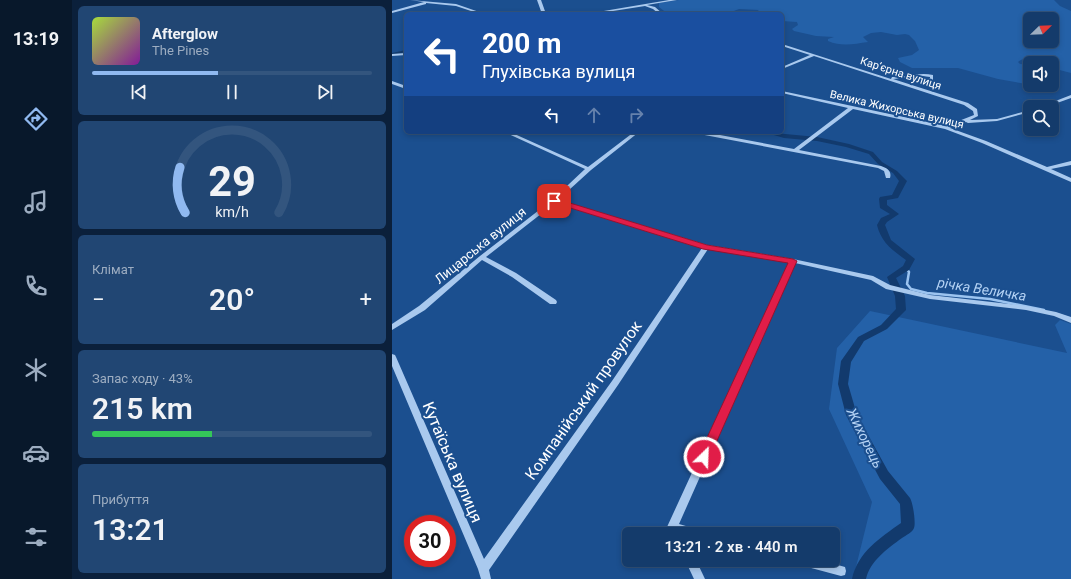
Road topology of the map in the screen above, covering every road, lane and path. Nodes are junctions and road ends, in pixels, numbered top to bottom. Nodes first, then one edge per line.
1 (412, 0) edge
2 (434, 0) edge
3 (539, 0) edge
4 (675, 0) edge
5 (429, 2) junction
6 (644, 5) junction
7 (392, 12) edge
8 (476, 12) edge
9 (543, 12) edge
10 (600, 12) edge
11 (659, 12) edge
12 (784, 46) edge
13 (404, 54) edge
14 (392, 55) edge
15 (814, 56) junction
16 (784, 67) edge
17 (889, 78) junction
18 (905, 79) junction
19 (392, 82) edge
20 (913, 82) junction
21 (404, 87) edge
22 (915, 88) junction
23 (784, 92) edge
24 (1071, 96) edge
25 (1059, 101) edge
26 (852, 108) junction
27 (1023, 113) edge
28 (966, 122) junction
29 (946, 128) junction
30 (510, 134) edge
31 (634, 134) edge
32 (707, 134) edge
33 (796, 150) junction
34 (1071, 163) edge
35 (589, 169) junction
36 (1046, 169) junction
37 (888, 177) dead end
38 (1071, 180) edge
39 (554, 201) junction
40 (706, 247) junction
41 (482, 257) junction
42 (793, 261) junction
43 (553, 302) dead end
44 (1071, 320) edge
45 (392, 327) edge
46 (392, 357) edge
47 (675, 527) edge
48 (694, 567) edge
49 (826, 567) edge
50 (483, 569) junction
51 (841, 571) dead end
52 (486, 579) edge
53 (700, 579) edge

1 - 5 street
2 - 5 street
3 - 9 street
4 - 6 street
5 - 7 street
5 - 8 street
6 - 10 street
6 - 11 street
12 - 15 street, Кар’єрна вулиця
13 - 14 street
15 - 16 street
15 - 17 street, Кар’єрна вулиця
17 - 18 street
17 - 22 street, Кар’єрна вулиця
18 - 20 street
18 - 20 street
19 - 21 street
20 - 22 street
22 - 28 street, Кар’єрна вулиця
23 - 26 street, Велика Жихорська вулиця
24 - 25 street
26 - 29 street, Велика Жихорська вулиця
26 - 33 street
27 - 28 street
28 - 29 street
29 - 36 street, Велика Жихорська вулиця
30 - 35 street
31 - 35 street, Лицарська вулиця
32 - 33 street
33 - 37 street
34 - 36 street
35 - 39 street, Лицарська вулиця
36 - 38 street, Велика Жихорська вулиця
39 - 40 street
39 - 41 street, Лицарська вулиця
40 - 42 street
40 - 50 street, Компанійський провулок
41 - 43 street
41 - 45 street, Лицарська вулиця
42 - 44 street
42 - 47 street
46 - 50 street, Кутаїська вулиця
48 - 53 street
49 - 51 street
50 - 52 street, Кутаїська вулиця

